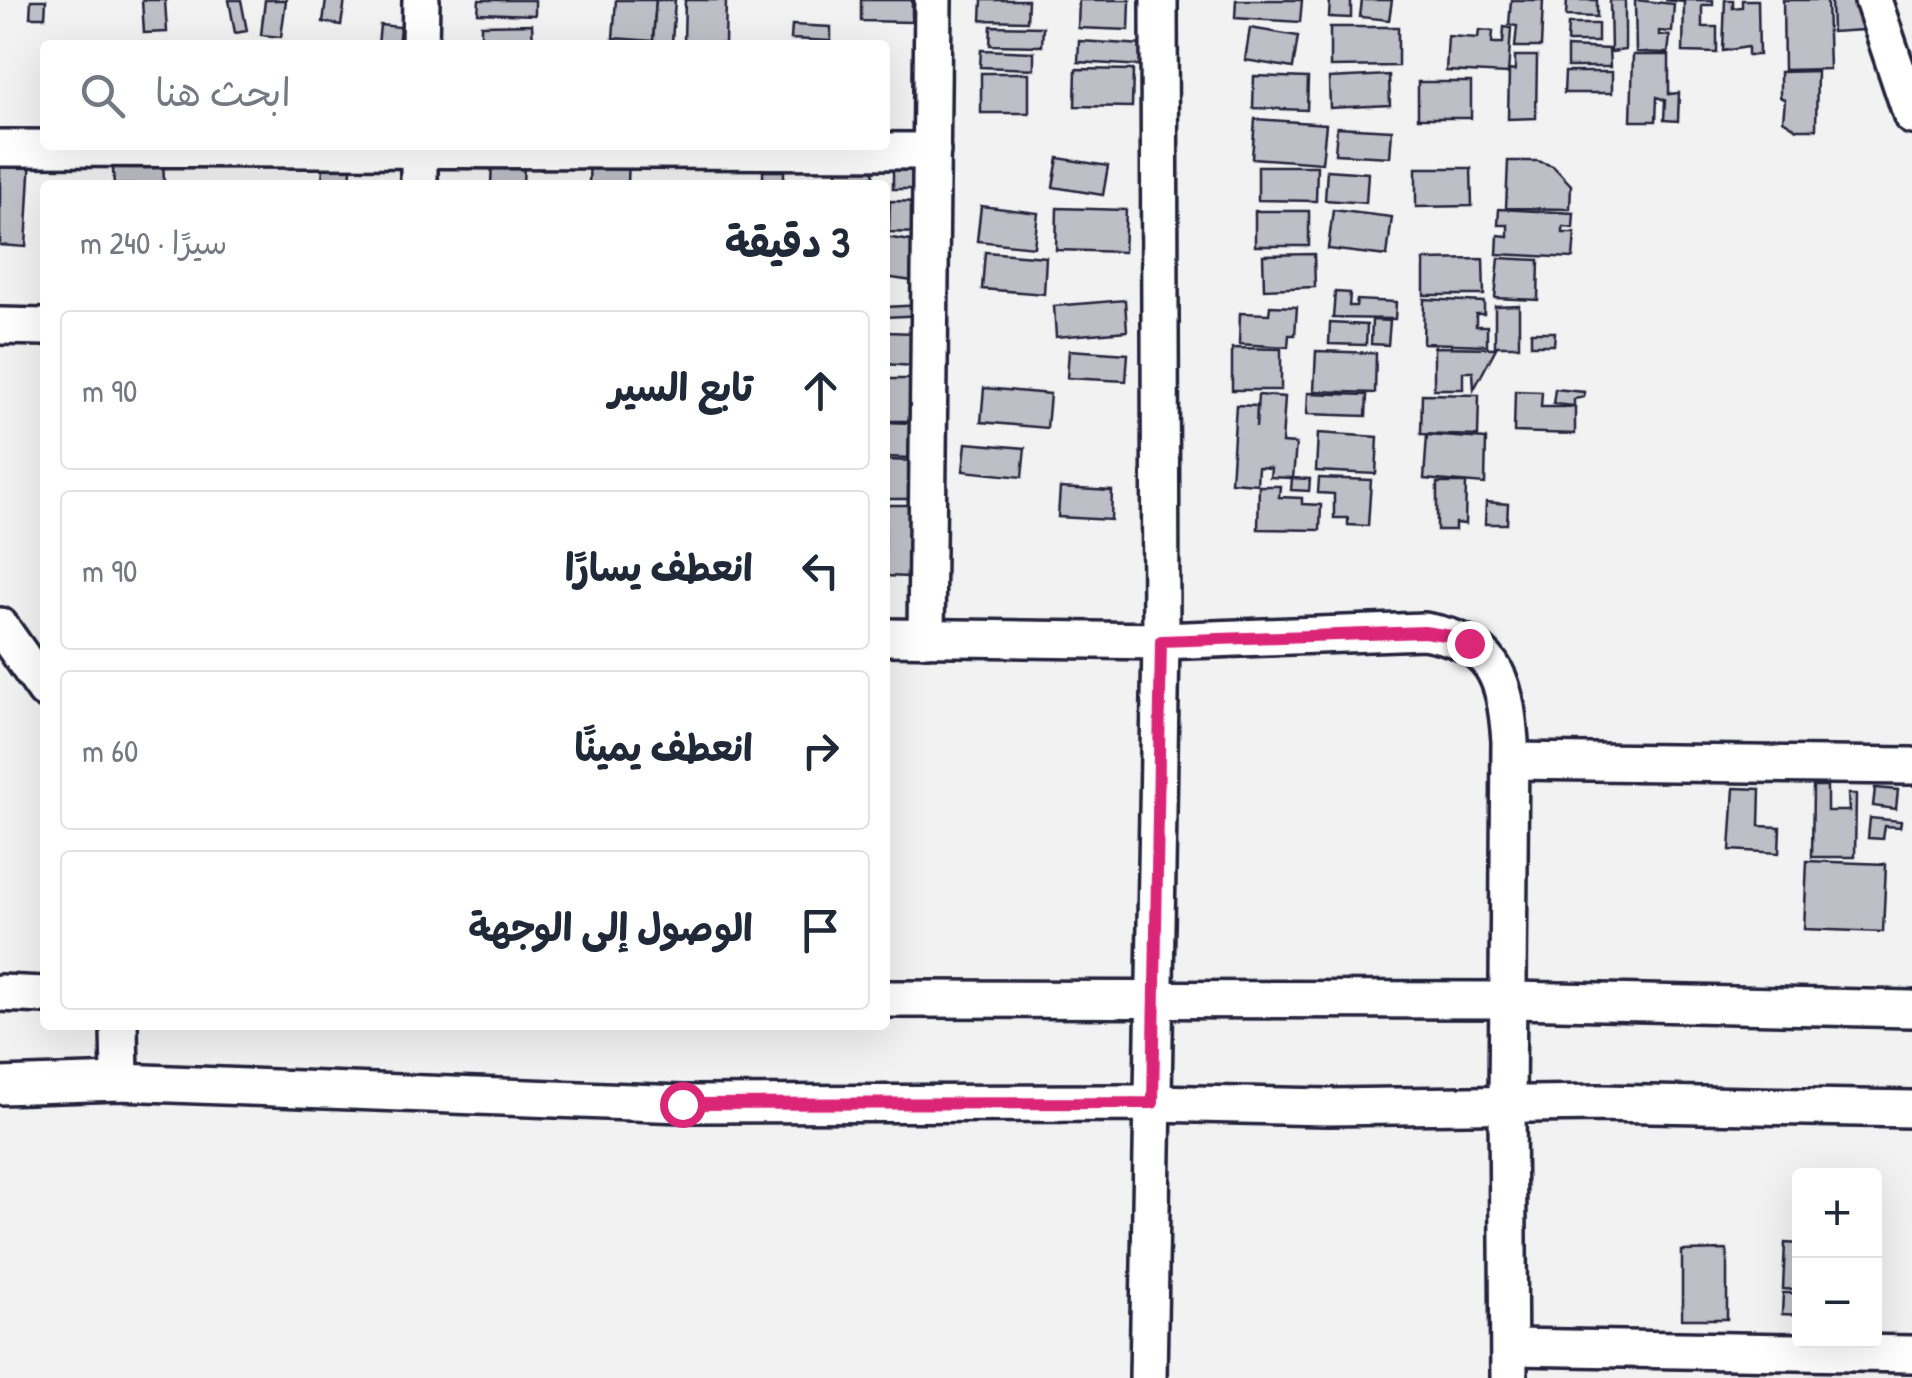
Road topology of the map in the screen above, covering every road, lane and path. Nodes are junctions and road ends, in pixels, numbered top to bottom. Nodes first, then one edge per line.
1 (421, 0) edge
2 (934, 0) edge
3 (1159, 0) edge
4 (1873, 0) edge
5 (420, 40) edge
6 (1912, 116) edge
7 (0, 148) edge
8 (40, 148) edge
9 (419, 150) edge
10 (463, 150) edge
11 (932, 151) junction
12 (674, 169) edge
13 (420, 180) edge
14 (0, 326) edge
15 (40, 328) edge
16 (0, 626) edge
17 (890, 637) edge
18 (926, 638) junction
19 (1161, 641) junction
20 (40, 683) edge
21 (1510, 760) junction
22 (1912, 766) edge
23 (0, 993) edge
24 (40, 995) edge
25 (1153, 998) junction
26 (890, 999) edge
27 (1508, 1000) junction
28 (1912, 1009) edge
29 (119, 1030) edge
30 (120, 1082) junction
31 (0, 1086) edge
32 (1153, 1103) junction
33 (1506, 1104) junction
34 (1912, 1109) edge
35 (1912, 1354) edge
36 (1509, 1363) edge
37 (1148, 1378) edge

1 - 5 street
2 - 11 street
3 - 19 street
4 - 6 street
7 - 8 street
9 - 13 street
10 - 12 street
11 - 12 street
11 - 18 street
14 - 15 street
16 - 20 street
17 - 18 street
18 - 19 street
19 - 21 street
19 - 25 street
21 - 22 street
21 - 27 street
23 - 24 street
25 - 26 street
25 - 27 street
25 - 32 street
27 - 28 street
27 - 33 street
29 - 30 street
30 - 31 street
30 - 32 street
32 - 33 street
32 - 37 street
33 - 34 street
33 - 36 street
35 - 36 street

